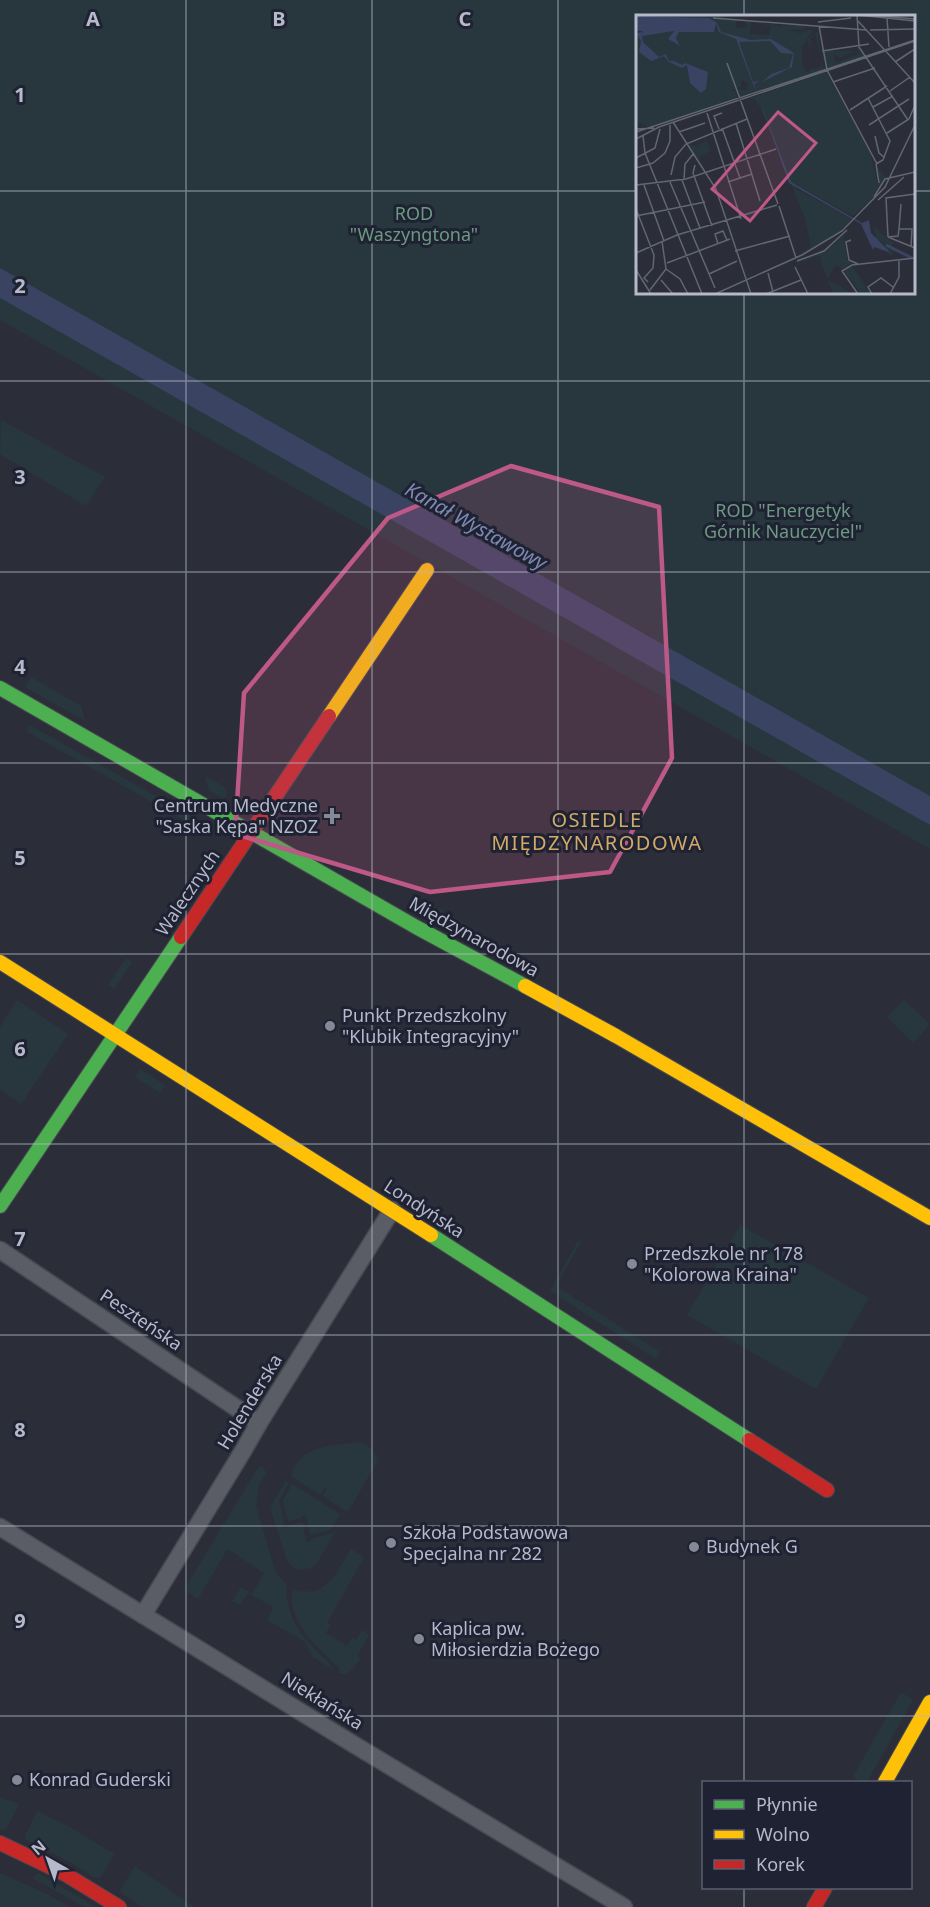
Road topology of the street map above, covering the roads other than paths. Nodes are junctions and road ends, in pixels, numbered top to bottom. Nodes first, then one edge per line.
1 (427, 570) dead end
2 (0, 688) edge
3 (251, 832) junction
4 (0, 962) edge
5 (116, 1035) junction
6 (0, 1206) edge
7 (392, 1210) junction
8 (930, 1218) edge
9 (0, 1250) edge
10 (259, 1423) junction
11 (827, 1490) dead end
12 (0, 1527) edge
13 (143, 1615) junction
14 (930, 1702) edge
15 (886, 1781) edge
16 (0, 1843) edge
17 (824, 1889) edge
18 (119, 1907) edge
19 (624, 1907) edge
20 (814, 1907) edge

1 - 3 street, Walecznych
2 - 3 street, Międzynarodowa
3 - 5 street, Walecznych
3 - 8 street, Międzynarodowa
4 - 5 street, Londyńska
5 - 6 street, Walecznych
5 - 7 street, Londyńska
7 - 10 street, Holenderska
7 - 11 street, Londyńska
9 - 10 street, Peszteńska
10 - 13 street, Holenderska
12 - 13 street, Niekłańska
13 - 19 street, Niekłańska
14 - 15 street
16 - 18 street
17 - 20 street

